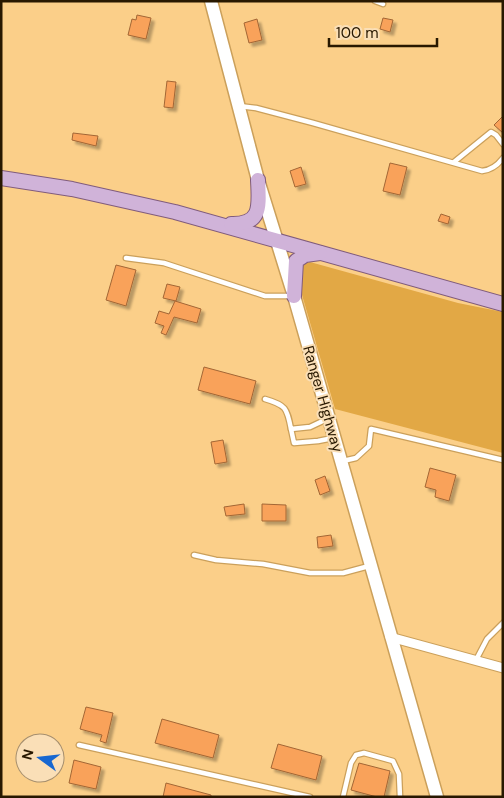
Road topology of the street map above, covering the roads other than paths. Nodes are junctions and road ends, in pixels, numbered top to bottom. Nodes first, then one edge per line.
1 (211, 1) edge
2 (374, 1) edge
3 (383, 4) dead end
4 (238, 106) junction
5 (503, 144) edge
6 (503, 158) edge
7 (454, 162) junction
8 (1, 178) edge
9 (258, 180) junction
10 (220, 224) junction
11 (275, 239) junction
12 (327, 254) junction
13 (126, 258) dead end
14 (294, 296) junction
15 (503, 304) edge
16 (265, 399) dead end
17 (328, 419) junction
18 (291, 429) junction
19 (334, 437) junction
20 (503, 460) edge
21 (341, 461) junction
22 (194, 555) dead end
23 (370, 566) junction
24 (503, 623) edge
25 (390, 636) junction
26 (476, 660) junction
27 (503, 668) edge
28 (79, 745) dead end
29 (310, 797) edge
30 (343, 797) edge
31 (400, 797) edge
32 (437, 797) edge

1 - 4 main road, Ranger Highway
2 - 3 lane
4 - 7 lane
4 - 9 main road, Ranger Highway
5 - 7 lane
6 - 7 lane
8 - 10 main road
9 - 10 main road
9 - 11 main road, Ranger Highway
10 - 11 main road
11 - 12 main road
11 - 14 main road, Ranger Highway
12 - 14 main road
12 - 15 main road
13 - 14 lane
14 - 17 main road, Ranger Highway
16 - 18 lane
17 - 18 lane
17 - 19 main road, Ranger Highway
18 - 19 lane
19 - 21 main road, Ranger Highway
20 - 21 lane
21 - 23 main road, Ranger Highway
22 - 23 lane
23 - 25 main road, Ranger Highway
24 - 26 lane
25 - 26 street
25 - 32 main road, Ranger Highway
26 - 27 street
28 - 29 lane
30 - 31 lane

